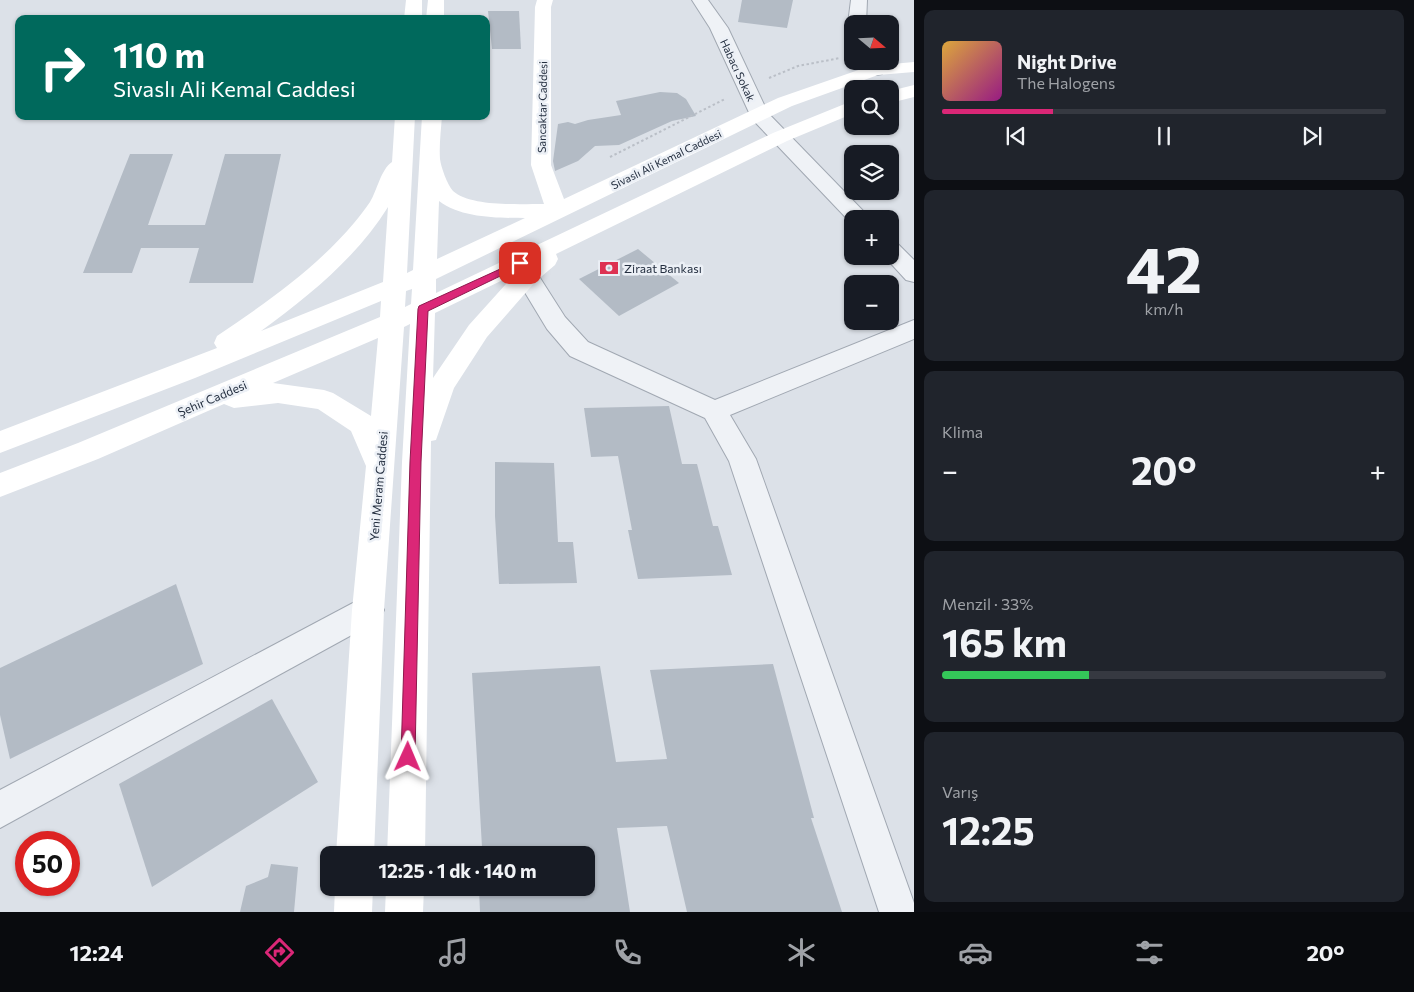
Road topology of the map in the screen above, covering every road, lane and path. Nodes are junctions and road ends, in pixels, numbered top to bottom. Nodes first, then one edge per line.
1 (414, 0) edge
2 (436, 0) edge
3 (545, 0) edge
4 (700, 0) edge
5 (859, 0) edge
6 (413, 15) edge
7 (435, 15) edge
8 (858, 15) edge
9 (843, 57) dead end
10 (899, 67) edge
11 (914, 67) edge
12 (863, 70) edge
13 (746, 88) junction
14 (914, 91) edge
15 (899, 95) edge
16 (844, 110) edge
17 (758, 115) junction
18 (405, 120) edge
19 (432, 120) edge
20 (780, 137) junction
21 (402, 156) junction
22 (430, 158) junction
23 (609, 158) dead end
24 (851, 210) edge
25 (557, 211) junction
26 (568, 240) junction
27 (899, 258) edge
28 (426, 274) junction
29 (914, 274) edge
30 (527, 276) junction
31 (394, 287) junction
32 (423, 309) junction
33 (392, 321) junction
34 (914, 330) edge
35 (186, 371) junction
36 (203, 402) junction
37 (714, 411) junction
38 (0, 442) edge
39 (416, 462) junction
40 (380, 466) junction
41 (0, 485) edge
42 (368, 610) junction
43 (0, 810) edge
44 (356, 846) edge
45 (406, 846) edge
46 (353, 896) edge
47 (405, 896) edge
48 (352, 912) edge
49 (404, 912) edge
50 (898, 912) edge

1 - 6 main road
2 - 7 main road
3 - 25 main road, Sancaktar Caddesi
4 - 13 street, Habacı Sokak
5 - 8 street
9 - 13 path
10 - 11 main road, Sivaslı Ali Kemal Caddesi
12 - 17 main road, Sivaslı Ali Kemal Caddesi
13 - 17 street, Habacı Sokak
13 - 23 path
14 - 15 main road
16 - 20 main road
17 - 20 street, Habacı Sokak
17 - 25 main road, Sivaslı Ali Kemal Caddesi
18 - 21 main road, Yeni Meram Caddesi
19 - 22 main road
20 - 24 street, Habacı Sokak
20 - 26 main road
21 - 31 main road, Yeni Meram Caddesi
21 - 35 main road
22 - 25 main road
22 - 28 main road
25 - 28 main road, Sivaslı Ali Kemal Caddesi
26 - 30 main road
26 - 32 main road
27 - 29 street
28 - 31 main road
28 - 32 main road
30 - 37 street
30 - 39 main road
31 - 33 main road, Yeni Meram Caddesi
31 - 35 main road
32 - 33 main road, Şehir Caddesi
32 - 39 main road
33 - 36 main road, Şehir Caddesi
33 - 40 main road, Yeni Meram Caddesi
34 - 37 street
35 - 38 main road
36 - 40 main road
36 - 41 main road, Şehir Caddesi
37 - 50 street
39 - 45 main road
40 - 42 main road, Yeni Meram Caddesi
42 - 43 street
42 - 44 main road, Yeni Meram Caddesi
46 - 48 main road
47 - 49 main road

